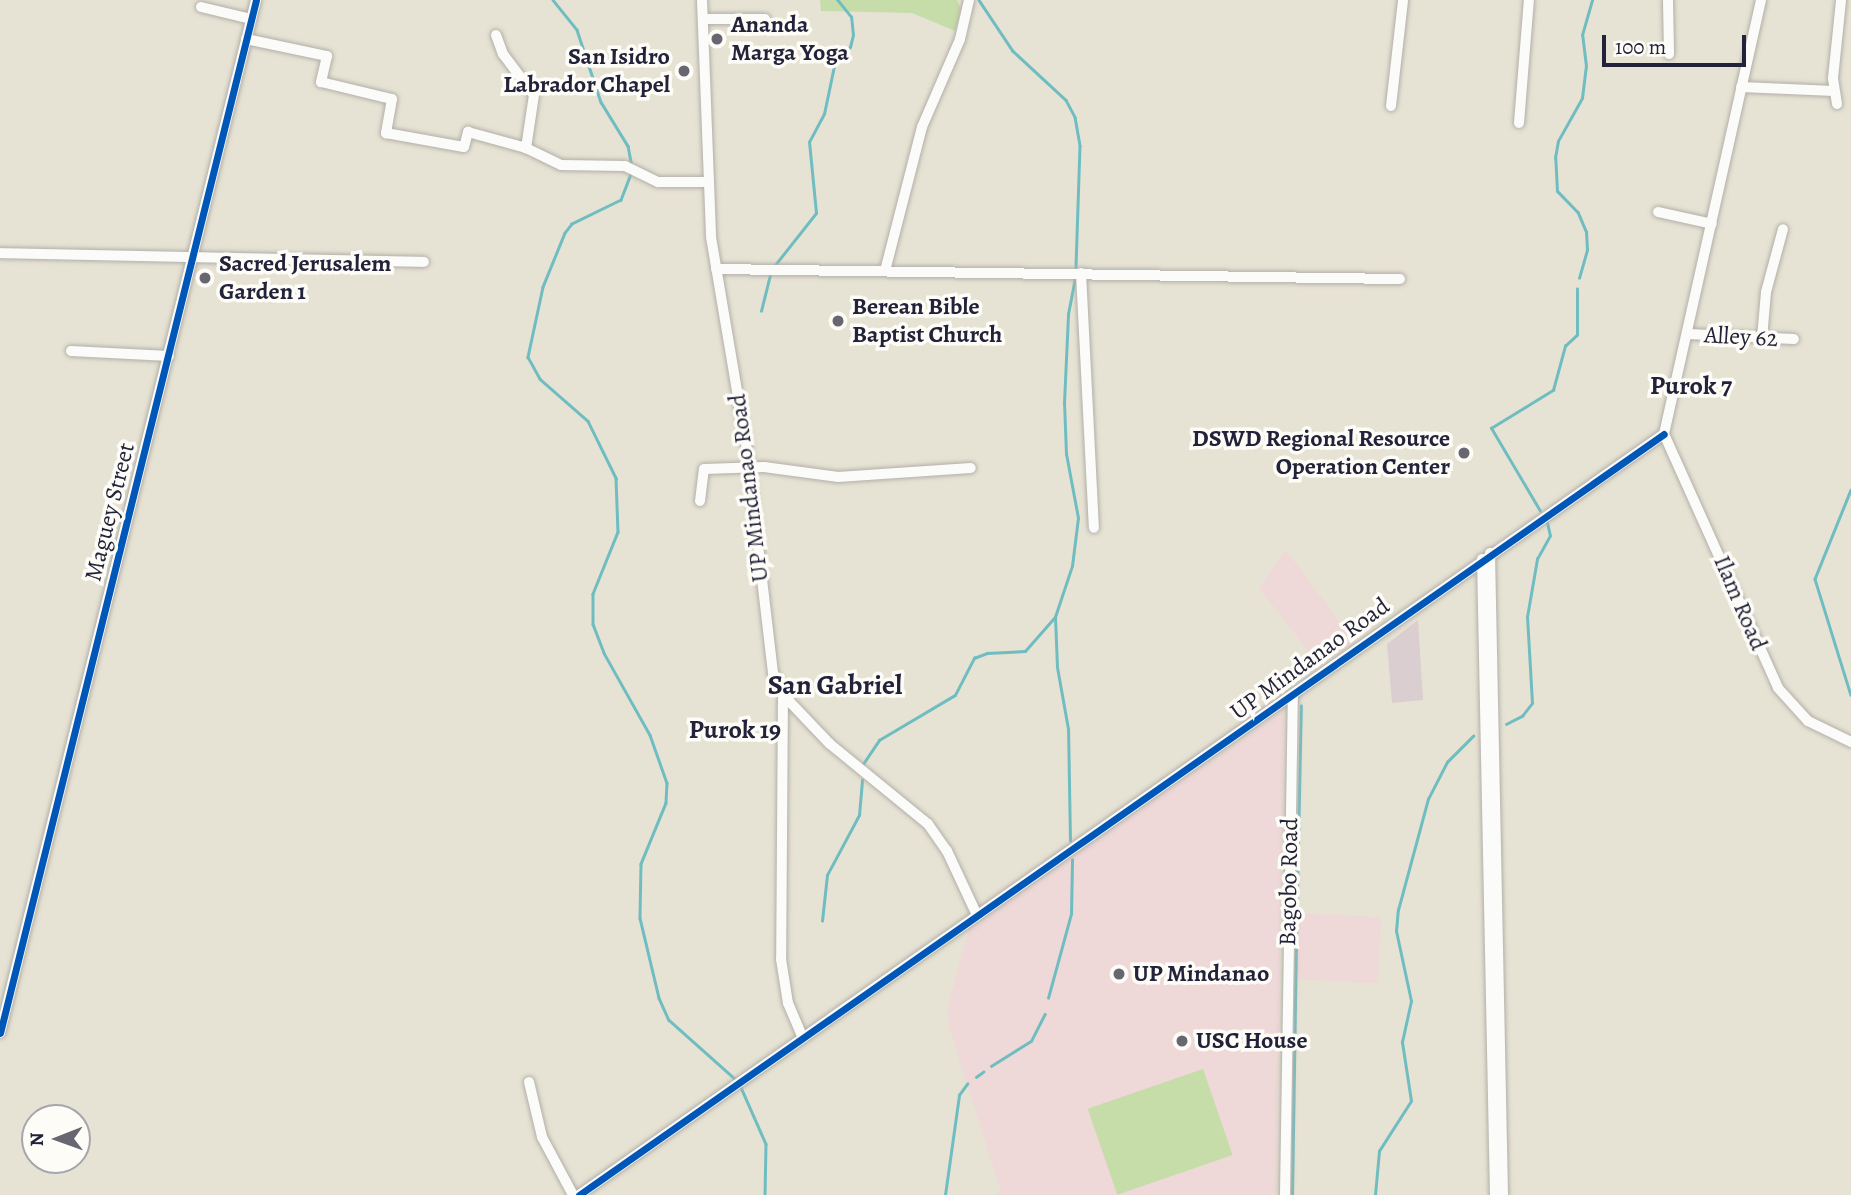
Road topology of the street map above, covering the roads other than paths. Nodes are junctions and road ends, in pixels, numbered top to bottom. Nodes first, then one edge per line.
1 (256, 0) edge
2 (702, 0) edge
3 (969, 0) edge
4 (1403, 0) edge
5 (1528, 0) edge
6 (1668, 0) edge
7 (1761, 0) edge
8 (1841, 0) edge
9 (201, 7) dead end
10 (251, 19) junction
11 (703, 19) junction
12 (765, 19) dead end
13 (496, 35) dead end
14 (246, 39) junction
15 (1669, 54) dead end
16 (1741, 87) junction
17 (1834, 91) junction
18 (1837, 104) dead end
19 (1391, 106) dead end
20 (1519, 123) dead end
21 (526, 148) junction
22 (707, 182) junction
23 (1658, 212) dead end
24 (1712, 224) junction
25 (1783, 229) dead end
26 (0, 253) edge
27 (192, 257) junction
28 (424, 262) dead end
29 (716, 269) junction
30 (885, 271) junction
31 (1081, 273) junction
32 (1399, 279) dead end
33 (1688, 334) junction
34 (1762, 338) junction
35 (1794, 339) dead end
36 (71, 351) dead end
37 (169, 356) junction
38 (1664, 434) junction
39 (749, 468) junction
40 (971, 468) dead end
41 (700, 501) dead end
42 (1094, 528) dead end
43 (1486, 556) junction
44 (783, 693) junction
45 (1293, 696) junction
46 (1851, 742) edge
47 (980, 913) junction
48 (1495, 1025) junction
49 (0, 1033) edge
50 (802, 1036) junction
51 (529, 1082) dead end
52 (576, 1195) edge
53 (1285, 1195) edge
54 (1495, 1195) edge
55 (1503, 1195) edge

1 - 10 street, Maguey Street
2 - 11 street, UP Mindanao Road
3 - 30 street
4 - 19 street
5 - 20 street
6 - 15 street
7 - 16 street
8 - 17 street
9 - 10 street
10 - 14 street, Maguey Street
11 - 12 street
11 - 22 street, UP Mindanao Road
13 - 21 street
14 - 21 street
14 - 27 street, Maguey Street
16 - 17 street
16 - 24 street
17 - 18 street
21 - 22 street
22 - 29 street, UP Mindanao Road
23 - 24 street
24 - 33 street
25 - 34 street
26 - 27 street
27 - 28 street
27 - 37 street, Maguey Street
29 - 30 street
29 - 39 street, UP Mindanao Road
30 - 31 street
31 - 32 street
31 - 42 street
33 - 34 street, Alley 62
33 - 38 street
34 - 35 street, Alley 62
36 - 37 street
37 - 49 street, Maguey Street
38 - 43 street, UP Mindanao Road
38 - 46 street, Ilam Road
39 - 40 street
39 - 41 street
39 - 44 street, UP Mindanao Road
43 - 45 street, UP Mindanao Road
43 - 48 street
44 - 47 street, UP Mindanao Road
44 - 50 street
45 - 47 street, UP Mindanao Road
45 - 53 street, Bagobo Road
47 - 50 street
48 - 54 street
48 - 55 street
50 - 52 street
51 - 52 street

